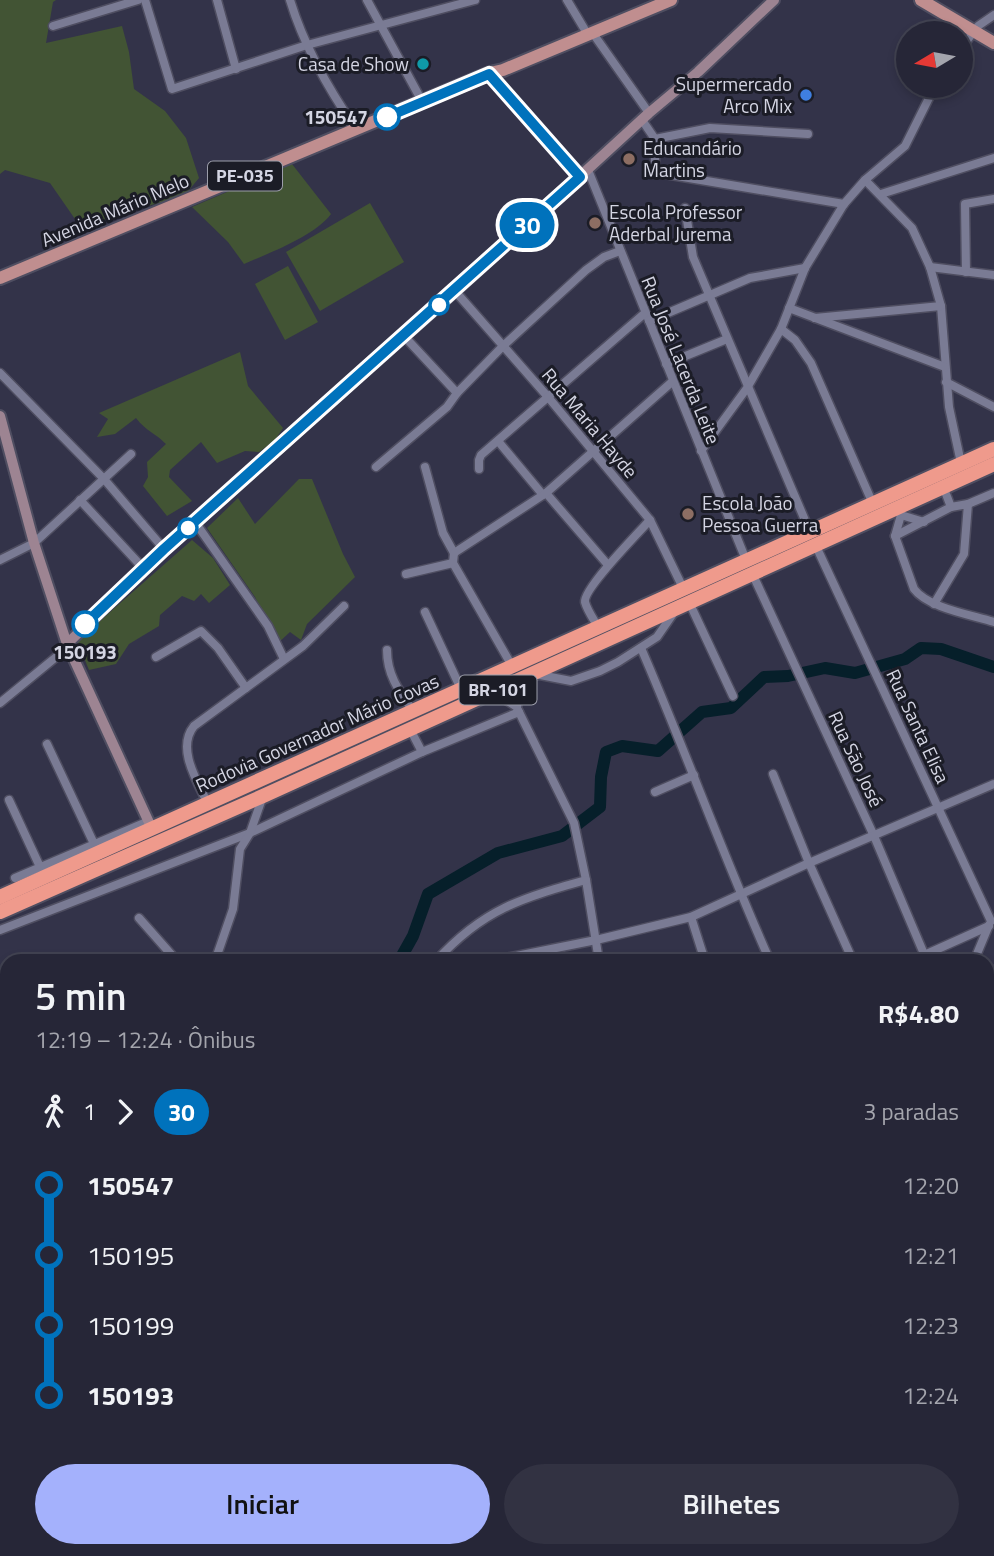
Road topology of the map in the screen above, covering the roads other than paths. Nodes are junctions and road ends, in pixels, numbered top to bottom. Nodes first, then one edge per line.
1 (138, 0) edge
2 (145, 0) edge
3 (217, 0) edge
4 (290, 0) edge
5 (367, 0) edge
6 (475, 0) edge
7 (567, 0) edge
8 (657, 0) edge
9 (671, 0) edge
10 (774, 0) edge
11 (921, 0) edge
12 (933, 0) edge
13 (456, 3) edge
14 (994, 15) edge
15 (379, 25) junction
16 (53, 26) dead end
17 (976, 29) junction
18 (589, 31) junction
19 (973, 33) edge
20 (994, 36) edge
21 (994, 43) edge
22 (307, 45) junction
23 (236, 69) junction
24 (489, 74) junction
25 (929, 98) edge
26 (423, 103) junction
27 (645, 116) junction
28 (350, 132) junction
29 (808, 134) dead end
30 (655, 139) junction
31 (994, 158) edge
32 (584, 173) junction
33 (865, 180) junction
34 (881, 194) junction
35 (994, 199) edge
36 (844, 204) junction
37 (685, 208) dead end
38 (620, 251) junction
39 (930, 267) junction
40 (805, 268) junction
41 (966, 272) junction
42 (994, 275) edge
43 (0, 278) edge
44 (455, 291) junction
45 (710, 296) junction
46 (941, 306) junction
47 (789, 308) junction
48 (647, 317) junction
49 (813, 318) junction
50 (781, 328) junction
51 (404, 336) junction
52 (727, 340) junction
53 (503, 346) junction
54 (666, 364) junction
55 (945, 367) junction
56 (0, 373) edge
57 (673, 381) junction
58 (946, 382) junction
59 (747, 388) junction
60 (457, 393) junction
61 (548, 397) junction
62 (994, 407) edge
63 (0, 416) edge
64 (498, 441) junction
65 (994, 449) edge
66 (594, 451) junction
67 (701, 452) junction
68 (131, 454) dead end
69 (961, 463) junction
70 (994, 464) edge
71 (376, 467) dead end
72 (425, 467) dead end
73 (479, 469) dead end
74 (104, 479) junction
75 (938, 482) junction
76 (994, 493) edge
77 (545, 494) junction
78 (80, 500) junction
79 (873, 504) junction
80 (968, 504) junction
81 (951, 508) junction
82 (899, 511) junction
83 (650, 520) junction
84 (195, 522) junction
85 (924, 522) junction
86 (895, 536) junction
87 (813, 538) junction
88 (34, 543) junction
89 (164, 549) junction
90 (453, 558) junction
91 (0, 560) edge
92 (608, 565) junction
93 (749, 567) junction
94 (144, 569) junction
95 (406, 574) dead end
96 (683, 588) junction
97 (934, 604) junction
98 (683, 605) junction
99 (344, 606) dead end
100 (425, 612) dead end
101 (994, 622) edge
102 (598, 626) junction
103 (67, 644) junction
104 (641, 648) junction
105 (387, 650) dead end
106 (156, 657) dead end
107 (284, 659) junction
108 (512, 666) junction
109 (527, 676) junction
110 (246, 688) junction
111 (461, 689) junction
112 (492, 692) junction
113 (733, 696) dead end
114 (0, 703) edge
115 (518, 710) junction
116 (413, 711) junction
117 (410, 729) junction
118 (47, 744) dead end
119 (422, 752) junction
120 (773, 774) dead end
121 (694, 775) junction
122 (994, 784) edge
123 (655, 792) dead end
124 (264, 796) junction
125 (9, 800) dead end
126 (208, 803) junction
127 (939, 808) junction
128 (151, 825) junction
129 (250, 833) junction
130 (874, 836) junction
131 (97, 849) junction
132 (809, 863) junction
133 (42, 872) junction
134 (15, 878) dead end
135 (586, 880) junction
136 (740, 893) junction
137 (3, 906) edge
138 (691, 917) junction
139 (139, 918) dead end
140 (991, 921) edge
141 (0, 931) edge
142 (596, 940) junction
143 (171, 954) edge
144 (217, 954) edge
145 (443, 954) edge
146 (526, 954) edge
147 (598, 954) edge
148 (703, 954) edge
149 (767, 954) edge
150 (850, 954) edge
151 (924, 954) edge
152 (933, 954) edge
153 (977, 954) edge

1 - 16 street
2 - 23 street
3 - 23 street
4 - 22 street
5 - 15 street
6 - 13 street
7 - 18 street
8 - 18 main road, Avenida Mário Melo / PE-035
9 - 18 main road, Avenida Mário Melo / PE-035
10 - 27 main road
11 - 17 main road
12 - 17 main road
13 - 15 street
14 - 17 street
15 - 22 street
15 - 26 street
17 - 19 street
17 - 20 main road
17 - 21 main road
18 - 24 main road, Avenida Mário Melo / PE-035
18 - 27 street
22 - 23 street
22 - 28 street
24 - 26 main road, Avenida Mário Melo / PE-035
24 - 32 street, Rua José Lacerda Leite
25 - 33 street
26 - 28 main road, Avenida Mário Melo / PE-035
27 - 30 street
27 - 32 main road
28 - 43 main road, Avenida Mário Melo / PE-035
29 - 30 street
30 - 36 street
31 - 34 street
32 - 38 street, Rua José Lacerda Leite
32 - 44 main road
33 - 34 street
33 - 36 street
34 - 39 street
35 - 41 street
36 - 40 street
37 - 45 street, Rua Santa Elisa
38 - 48 street, Rua José Lacerda Leite
38 - 53 street
39 - 41 street
39 - 46 street
40 - 45 street
40 - 47 street
41 - 42 street
44 - 51 main road
44 - 53 street, Rua Maria Hayde
45 - 48 street
45 - 52 street, Rua Santa Elisa
46 - 49 street
46 - 55 street
47 - 49 street
47 - 50 street
48 - 54 street, Rua José Lacerda Leite
48 - 61 street
49 - 55 street
50 - 59 street
50 - 79 street
51 - 60 street
51 - 84 main road
52 - 54 street
52 - 59 street, Rua Santa Elisa
53 - 60 street
53 - 61 street, Rua Maria Hayde
54 - 57 street, Rua José Lacerda Leite
55 - 58 street
56 - 74 street
57 - 66 street
57 - 67 street, Rua José Lacerda Leite
58 - 62 street
58 - 69 street
59 - 67 street
59 - 87 street, Rua Santa Elisa
60 - 71 street
61 - 64 street
61 - 66 street, Rua Maria Hayde
63 - 88 main road
64 - 73 street
64 - 77 street
65 - 69 highway, Rodovia Governador Mário Covas / BR-101
66 - 77 street
66 - 83 street, Rua Maria Hayde
67 - 93 street, Rua José Lacerda Leite
68 - 74 street
69 - 75 highway, Rodovia Governador Mário Covas / BR-101
70 - 75 highway, Rodovia Governador Mário Covas / BR-101
72 - 90 street
74 - 78 street
74 - 89 street
75 - 79 highway, Rodovia Governador Mário Covas / BR-101
75 - 81 street
75 - 82 highway, Rodovia Governador Mário Covas / BR-101
76 - 80 street
77 - 90 street
77 - 92 street
78 - 88 street
78 - 94 street
79 - 87 highway, Rodovia Governador Mário Covas / BR-101
80 - 81 street
80 - 97 street
81 - 85 street
82 - 85 street
82 - 86 street
82 - 87 highway, Rodovia Governador Mário Covas / BR-101
83 - 92 street
83 - 96 street, Rua Maria Hayde
84 - 89 main road
84 - 107 street
85 - 86 street
86 - 97 street
87 - 93 highway, Rodovia Governador Mário Covas / BR-101
87 - 127 street, Rua Santa Elisa
88 - 91 street
88 - 103 main road
89 - 94 main road
90 - 95 street
90 - 108 street
92 - 102 street
93 - 96 highway, Rodovia Governador Mário Covas / BR-101
93 - 98 highway, Rodovia Governador Mário Covas / BR-101
93 - 130 street, Rua São José
94 - 103 main road
96 - 102 highway, Rodovia Governador Mário Covas / BR-101
97 - 101 street
98 - 104 street
98 - 109 highway, Rodovia Governador Mário Covas / BR-101
98 - 113 street
99 - 107 street
100 - 111 street
102 - 108 highway, Rodovia Governador Mário Covas / BR-101
103 - 114 street
103 - 128 main road
104 - 109 street
104 - 121 street
105 - 116 street
106 - 110 street
107 - 110 street
108 - 111 highway, Rodovia Governador Mário Covas / BR-101
109 - 112 highway, Rodovia Governador Mário Covas / BR-101
109 - 115 street
110 - 126 street
111 - 116 highway, Rodovia Governador Mário Covas / BR-101
112 - 115 street
112 - 117 highway, Rodovia Governador Mário Covas / BR-101
115 - 119 street
115 - 135 street
116 - 126 highway, Rodovia Governador Mário Covas / BR-101
117 - 119 street
117 - 124 highway, Rodovia Governador Mário Covas / BR-101
118 - 131 street
119 - 129 street
120 - 132 street
121 - 123 street
121 - 136 street
122 - 127 street
124 - 129 street
124 - 137 highway, Rodovia Governador Mário Covas / BR-101
125 - 133 street
126 - 128 highway, Rodovia Governador Mário Covas / BR-101
127 - 130 street
127 - 140 street, Rua Santa Elisa
128 - 131 highway, Rodovia Governador Mário Covas / BR-101
129 - 141 street
129 - 144 street
130 - 132 street
130 - 151 street, Rua São José
131 - 133 highway, Rodovia Governador Mário Covas / BR-101
132 - 136 street
132 - 150 street
133 - 134 street
133 - 137 highway, Rodovia Governador Mário Covas / BR-101
135 - 142 street
135 - 145 street
136 - 138 street
136 - 149 street
137 - 141 street
138 - 142 street
138 - 148 street
139 - 143 street
140 - 152 street
140 - 153 street
142 - 146 street
142 - 147 street

